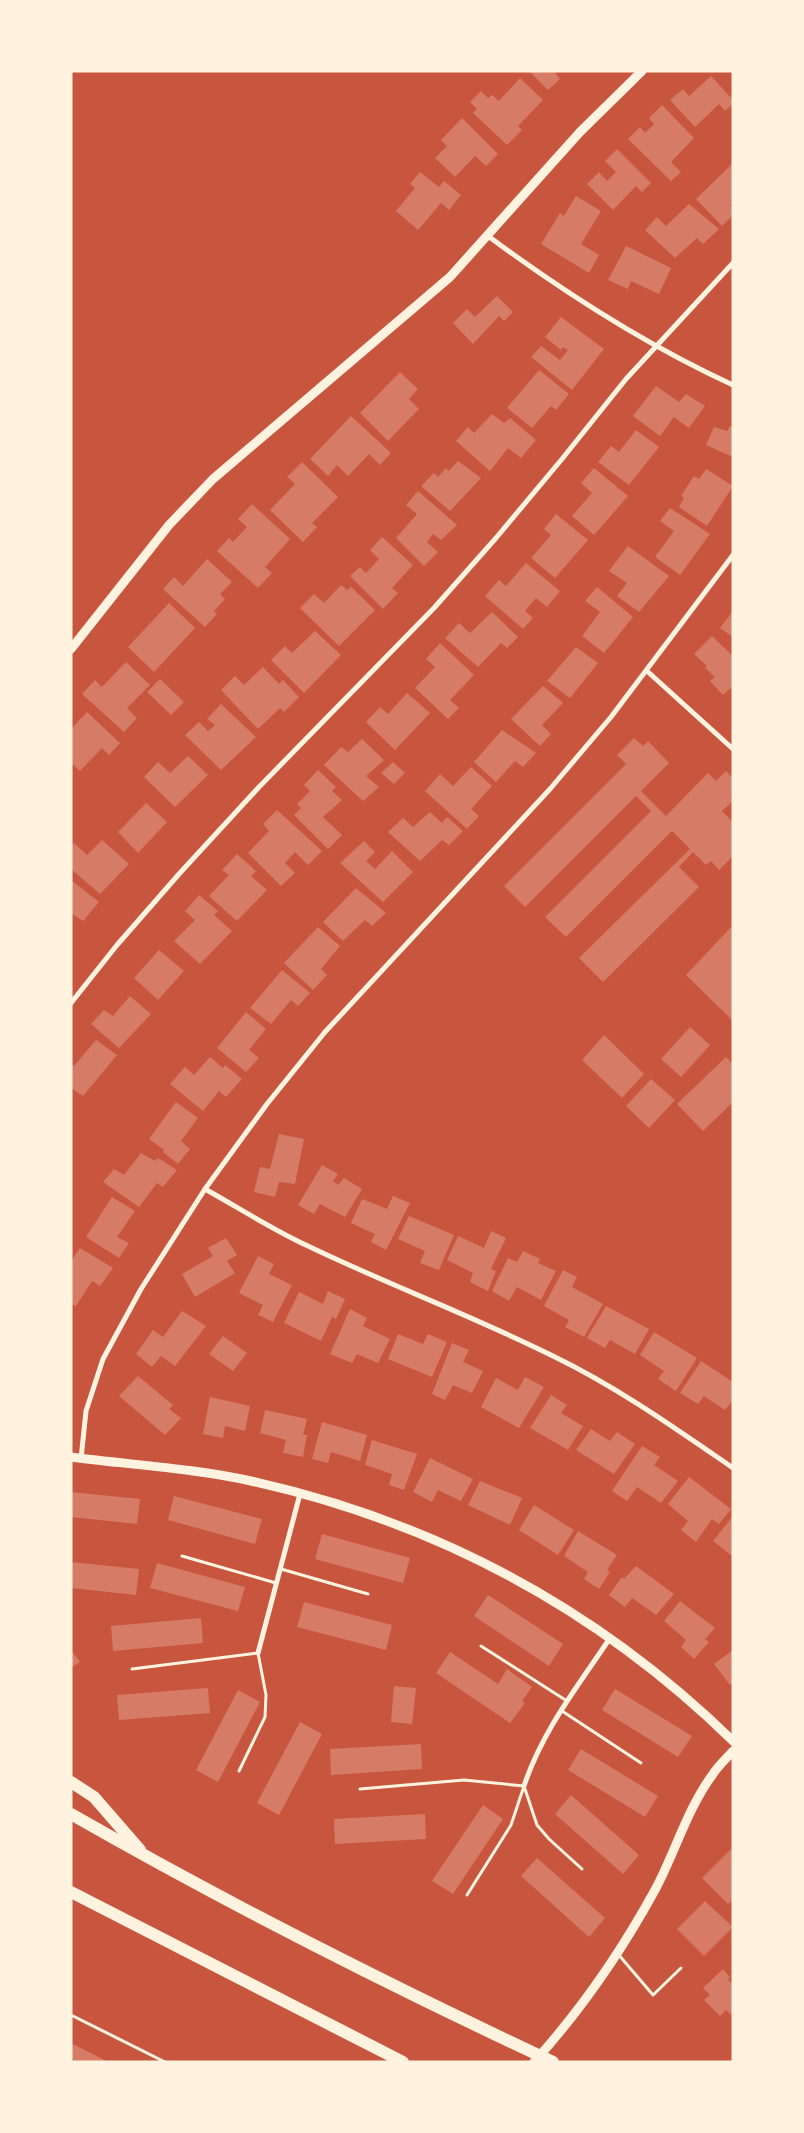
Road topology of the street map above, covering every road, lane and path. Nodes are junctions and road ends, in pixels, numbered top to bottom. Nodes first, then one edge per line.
1 (642, 71) edge
2 (488, 236) junction
3 (733, 263) edge
4 (656, 345) junction
5 (733, 385) edge
6 (733, 555) edge
7 (71, 649) edge
8 (648, 671) junction
9 (733, 749) edge
10 (71, 1003) edge
11 (205, 1189) junction
12 (76, 1458) edge
13 (733, 1468) edge
14 (300, 1494) junction
15 (182, 1556) dead end
16 (280, 1568) junction
17 (276, 1583) junction
18 (368, 1594) dead end
19 (610, 1638) junction
20 (481, 1646) dead end
21 (258, 1653) junction
22 (132, 1669) dead end
23 (568, 1702) junction
24 (562, 1711) junction
25 (733, 1741) edge
26 (733, 1751) edge
27 (641, 1763) dead end
28 (239, 1772) dead end
29 (71, 1782) edge
30 (524, 1786) junction
31 (360, 1789) dead end
32 (71, 1814) edge
33 (146, 1858) junction
34 (582, 1869) dead end
35 (71, 1892) edge
36 (467, 1894) dead end
37 (617, 1953) junction
38 (681, 1968) dead end
39 (71, 2015) edge
40 (165, 2062) edge
41 (402, 2062) edge
42 (534, 2062) edge
43 (553, 2062) edge

1 - 2 street
2 - 4 street
2 - 7 street
3 - 4 street
4 - 5 street
4 - 10 street
6 - 8 street
8 - 9 street
8 - 11 street
11 - 12 street
11 - 13 street
12 - 14 street
14 - 16 street
14 - 19 street
15 - 17 lane
16 - 17 street
16 - 18 lane
17 - 21 street
19 - 23 street
19 - 25 street
20 - 23 lane
21 - 22 lane
21 - 28 lane
23 - 24 street
24 - 27 lane
24 - 30 street
26 - 37 street
29 - 33 highway
30 - 31 lane
30 - 34 lane
30 - 36 lane
32 - 33 highway
33 - 43 highway
35 - 41 highway
37 - 38 lane
37 - 42 street
39 - 40 lane

